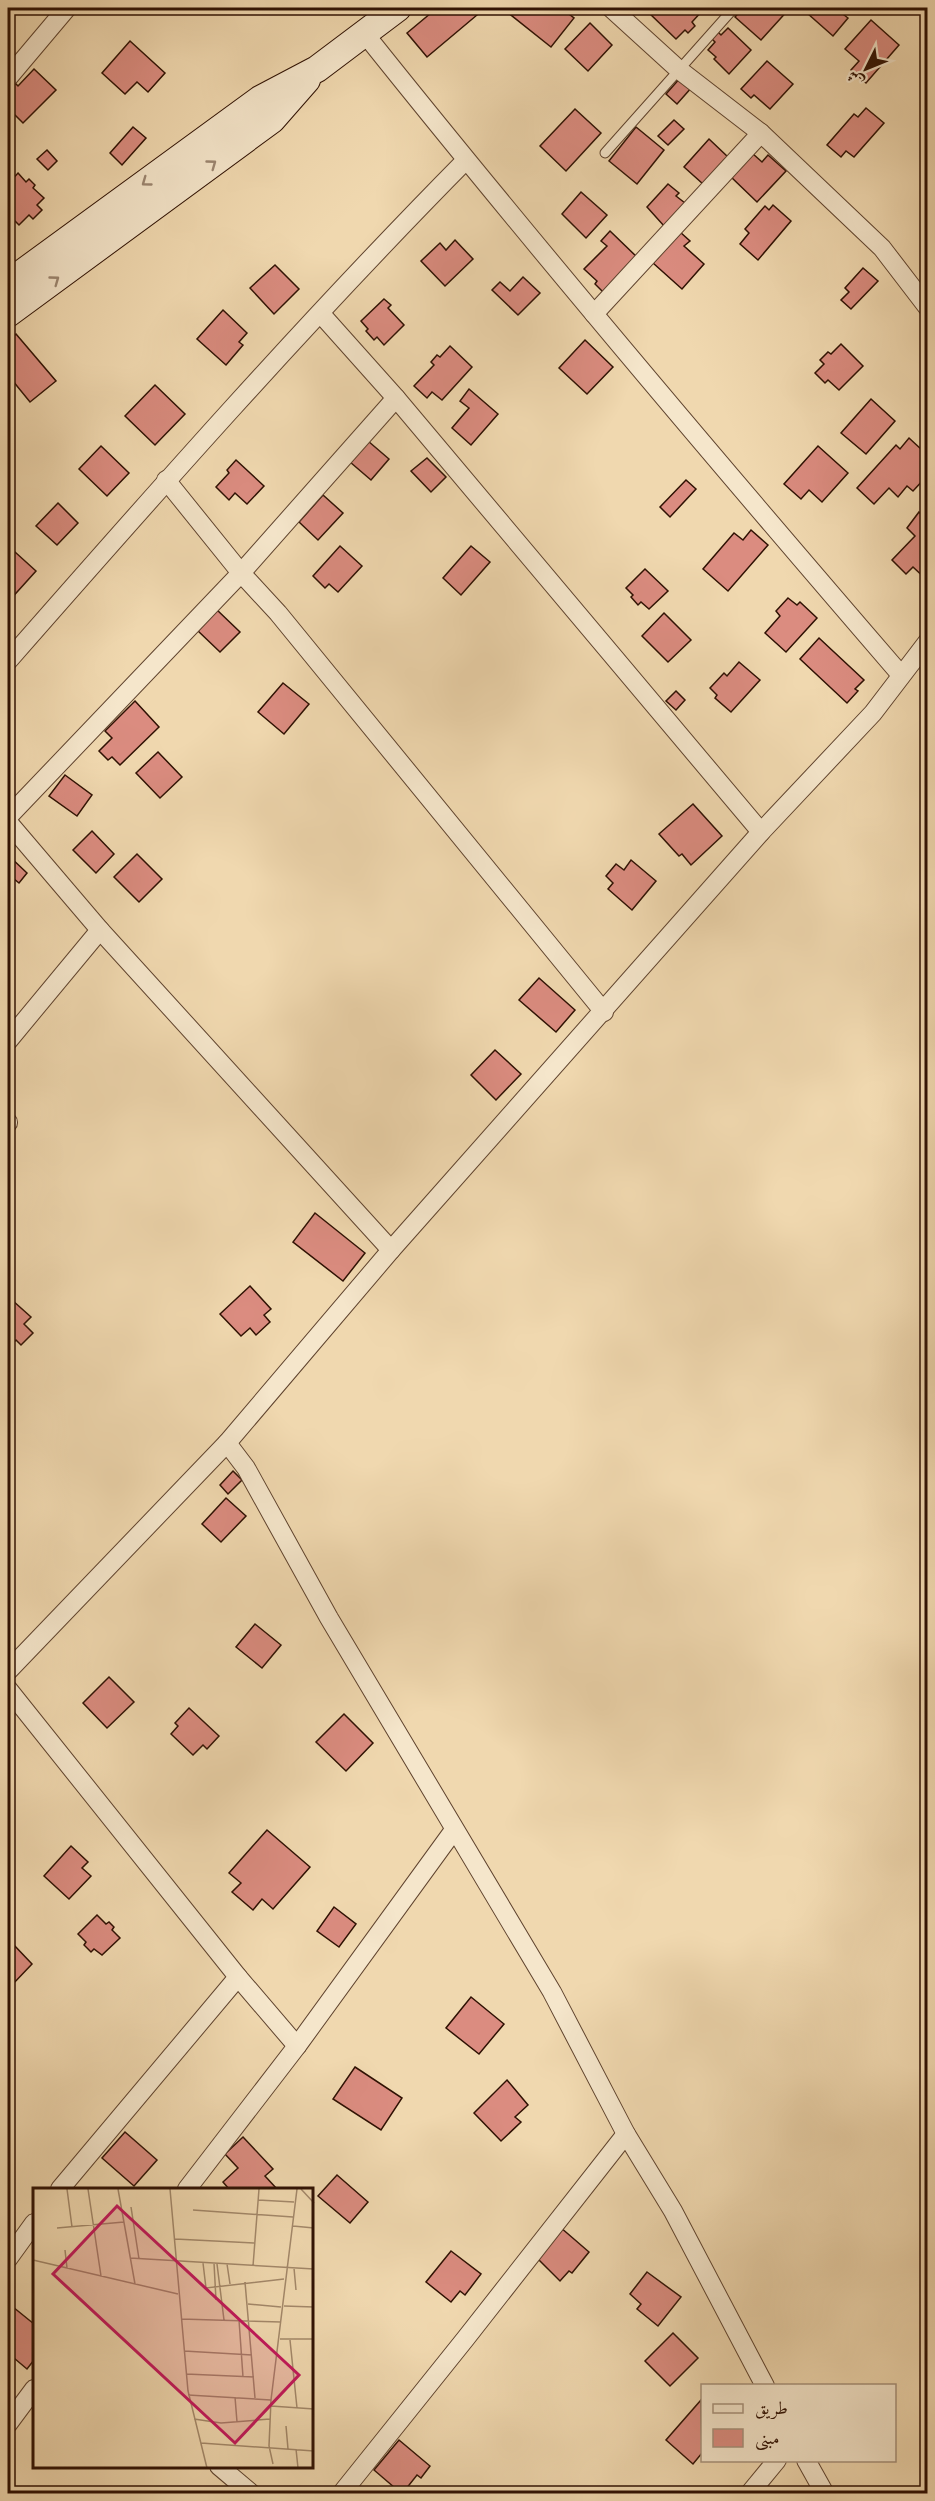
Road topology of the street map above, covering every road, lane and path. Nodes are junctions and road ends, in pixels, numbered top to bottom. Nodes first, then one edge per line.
1 (67, 8) edge
2 (398, 8) edge
3 (611, 8) edge
4 (734, 8) edge
5 (365, 34) junction
6 (317, 69) junction
7 (678, 69) junction
8 (8, 78) edge
9 (761, 133) junction
10 (605, 153) dead end
11 (466, 160) junction
12 (8, 283) edge
13 (927, 308) edge
14 (8, 314) edge
15 (321, 314) junction
16 (594, 314) junction
17 (396, 398) junction
18 (166, 480) junction
19 (241, 573) junction
20 (927, 640) edge
21 (8, 661) edge
22 (901, 675) junction
23 (8, 817) edge
24 (8, 822) edge
25 (760, 832) junction
26 (100, 930) junction
27 (604, 1012) junction
28 (8, 1041) edge
29 (391, 1250) junction
30 (227, 1443) junction
31 (8, 1671) edge
32 (8, 1689) edge
33 (454, 1830) junction
34 (238, 1977) junction
35 (297, 2046) junction
36 (626, 2134) junction
37 (61, 2188) edge
38 (188, 2188) edge
39 (33, 2224) edge
40 (8, 2259) edge
41 (764, 2384) edge
42 (33, 2390) edge
43 (8, 2424) edge
44 (775, 2462) edge
45 (807, 2462) edge
46 (221, 2468) edge
47 (252, 2493) edge
48 (341, 2493) edge
49 (749, 2493) edge
50 (825, 2493) edge

1 - 8 street
2 - 5 main road
3 - 7 street
4 - 7 lane
5 - 6 main road
5 - 11 street
6 -> 12 main road
14 -> 6 main road
7 - 9 street
7 - 10 lane
9 - 13 street
9 - 16 street
11 - 15 street
11 - 16 street
15 - 17 street
15 - 18 street
16 - 22 street
17 - 19 street
17 - 25 street
18 - 19 street
18 - 21 street
19 - 23 street
19 - 27 street
20 - 22 street
22 - 25 street
24 - 26 street
25 - 27 street
26 - 28 street
26 - 29 street
27 - 29 street
29 - 30 street
30 - 31 street
30 - 33 street
32 - 34 street
33 - 35 street
33 - 36 street
34 - 35 street
34 - 37 street
35 - 38 street
36 - 41 street
36 - 48 street
39 - 40 street
42 - 43 street
44 - 49 street
45 - 50 street
46 - 47 street

